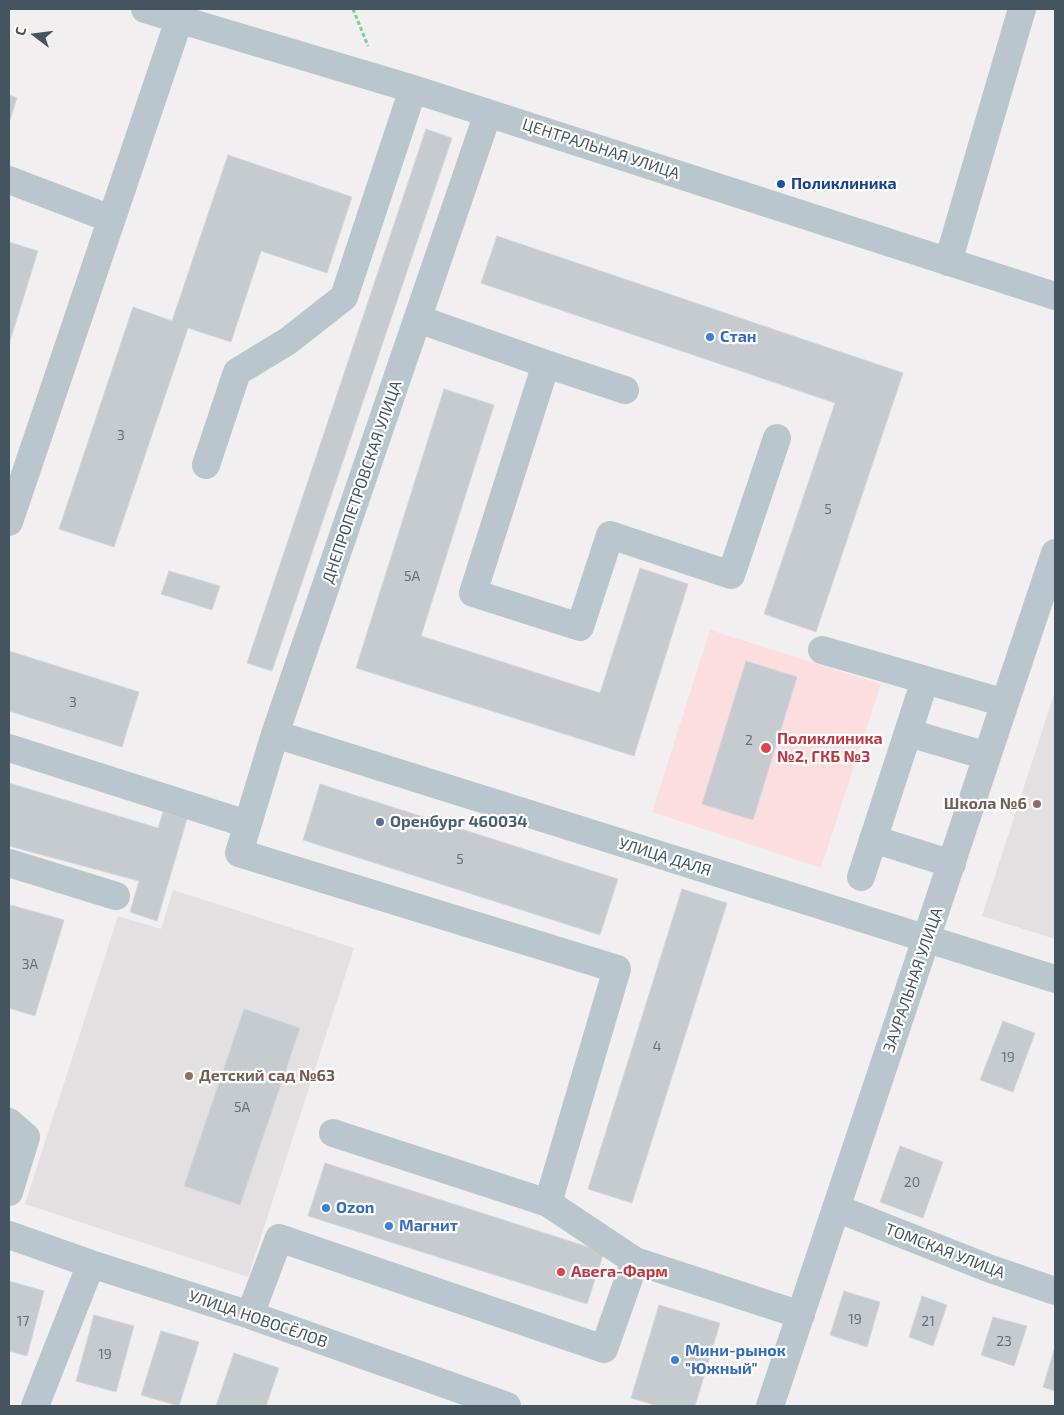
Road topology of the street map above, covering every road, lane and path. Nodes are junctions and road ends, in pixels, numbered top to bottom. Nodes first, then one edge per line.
1 (145, 9) edge
2 (353, 9) edge
3 (1022, 9) edge
4 (179, 20) junction
5 (381, 79) junction
6 (413, 89) junction
7 (488, 113) junction
8 (9, 180) edge
9 (111, 219) junction
10 (948, 262) junction
11 (1055, 296) edge
12 (418, 319) junction
13 (546, 364) junction
14 (625, 390) dead end
15 (776, 438) dead end
16 (206, 465) dead end
17 (9, 522) edge
18 (1055, 553) edge
19 (822, 650) dead end
20 (925, 680) junction
21 (1005, 703) junction
22 (909, 733) junction
23 (275, 734) junction
24 (9, 748) edge
25 (988, 756) junction
26 (247, 824) junction
27 (873, 839) junction
28 (9, 863) edge
29 (952, 864) junction
30 (861, 877) dead end
31 (116, 896) dead end
32 (926, 938) junction
33 (1055, 979) edge
34 (9, 1122) edge
35 (333, 1133) dead end
36 (9, 1192) edge
37 (548, 1203) junction
38 (836, 1208) junction
39 (9, 1236) edge
40 (635, 1261) junction
41 (91, 1264) junction
42 (1055, 1291) edge
43 (250, 1315) junction
44 (800, 1315) junction
45 (34, 1406) edge
46 (507, 1406) edge
47 (770, 1406) edge

1 - 4 street, ЦЕНТРАЛЬНАЯ УЛИЦА
2 - 5 path
3 - 10 street
4 - 5 street, ЦЕНТРАЛЬНАЯ УЛИЦА
4 - 9 street
5 - 6 street, ЦЕНТРАЛЬНАЯ УЛИЦА
6 - 7 street, ЦЕНТРАЛЬНАЯ УЛИЦА
6 - 16 street
7 - 10 street, ЦЕНТРАЛЬНАЯ УЛИЦА
7 - 12 street, ДНЕПРОПЕТРОВСКАЯ УЛИЦА
8 - 9 street
9 - 17 street
10 - 11 street, ЦЕНТРАЛЬНАЯ УЛИЦА
12 - 13 street
12 - 23 street, ДНЕПРОПЕТРОВСКАЯ УЛИЦА
13 - 14 street
13 - 15 street
18 - 21 street, ЗАУРАЛЬНАЯ УЛИЦА
19 - 20 street
20 - 21 street
20 - 22 street
21 - 25 street, ЗАУРАЛЬНАЯ УЛИЦА
22 - 25 street
22 - 27 street
23 - 26 street, ДНЕПРОПЕТРОВСКАЯ УЛИЦА
23 - 32 street, УЛИЦА ДАЛЯ
24 - 26 street
25 - 29 street, ЗАУРАЛЬНАЯ УЛИЦА
26 - 37 street, ДНЕПРОПЕТРОВСКАЯ УЛИЦА
27 - 29 street
27 - 30 street
28 - 31 street
29 - 32 street, ЗАУРАЛЬНАЯ УЛИЦА
32 - 33 street, УЛИЦА ДАЛЯ
32 - 38 street, ЗАУРАЛЬНАЯ УЛИЦА
34 - 36 street
35 - 37 street
37 - 40 street
38 - 42 street, ТОМСКАЯ УЛИЦА
38 - 44 street, ЗАУРАЛЬНАЯ УЛИЦА
39 - 41 street, УЛИЦА НОВОСЁЛОВ
40 - 43 street
40 - 44 street
41 - 43 street, УЛИЦА НОВОСЁЛОВ
41 - 45 street
43 - 46 street, УЛИЦА НОВОСЁЛОВ
44 - 47 street, ЗАУРАЛЬНАЯ УЛИЦА

